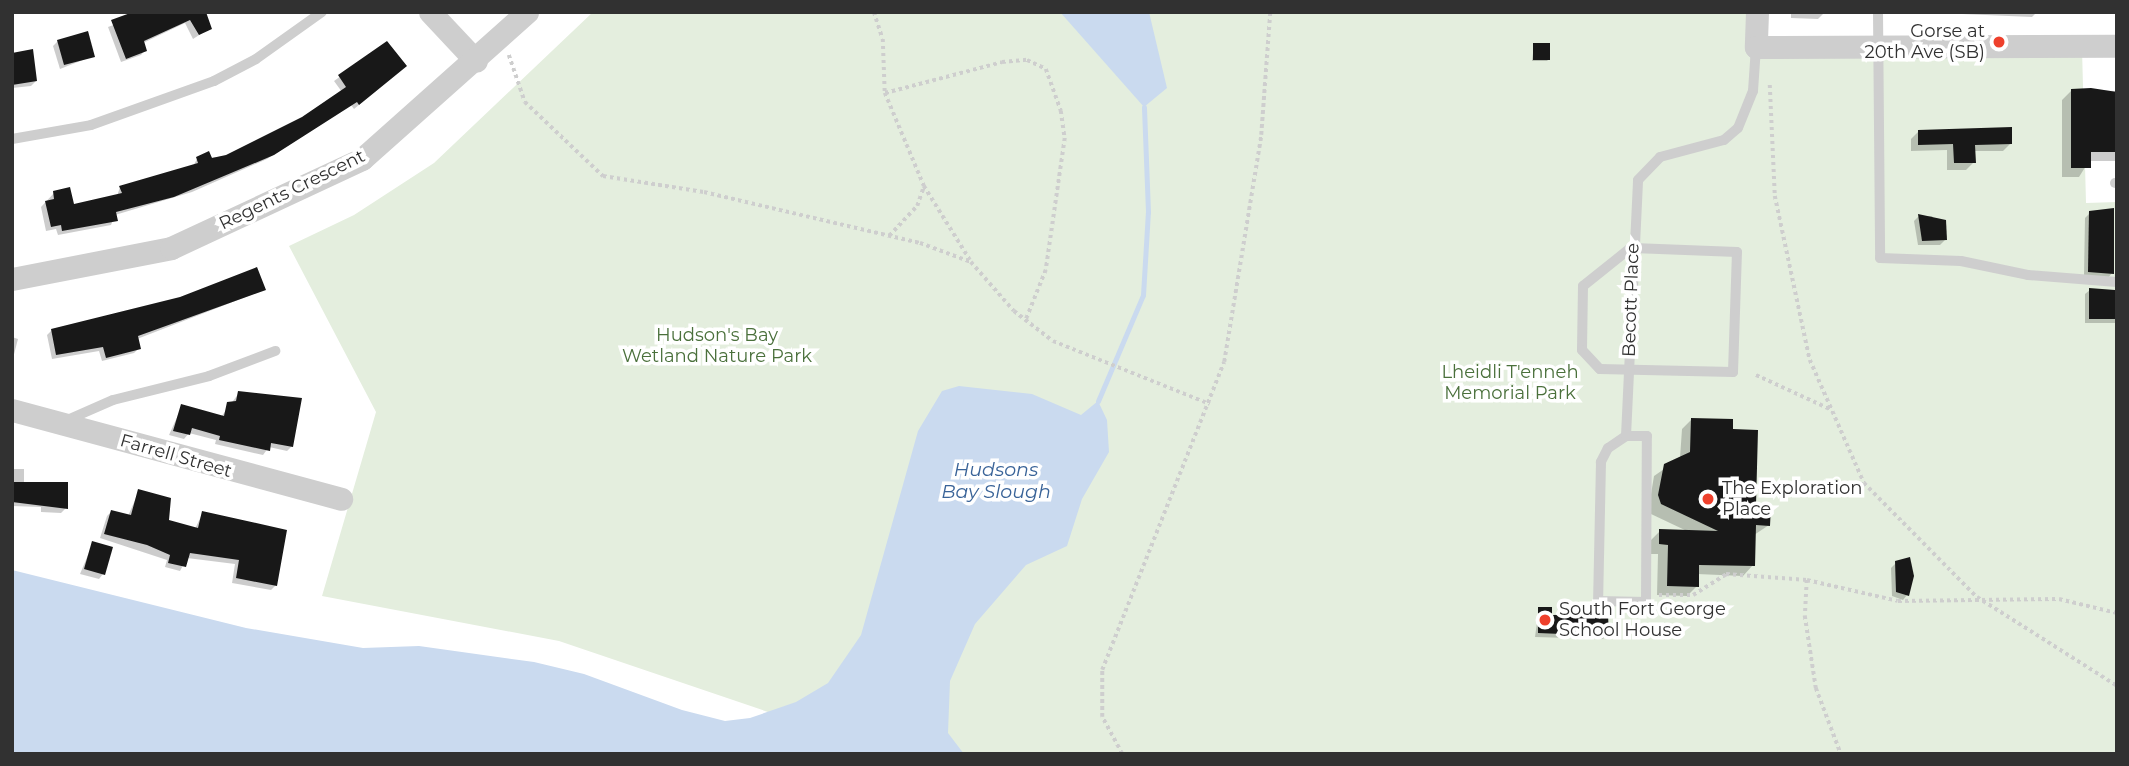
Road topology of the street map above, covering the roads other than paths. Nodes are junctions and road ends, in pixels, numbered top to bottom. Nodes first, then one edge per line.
1 (322, 12) edge
2 (430, 12) edge
3 (527, 12) edge
4 (1757, 12) edge
5 (1878, 12) edge
6 (1878, 46) junction
7 (2117, 46) edge
8 (1756, 47) junction
9 (476, 61) junction
10 (12, 139) edge
11 (1633, 247) junction
12 (12, 279) edge
13 (2117, 282) edge
14 (275, 351) dead end
15 (1629, 371) junction
16 (12, 411) edge
17 (59, 424) junction
18 (1626, 436) junction
19 (341, 499) dead end

1 - 10 lane
2 - 9 street
3 - 9 street, Regents Crescent
4 - 8 street
5 - 6 lane
6 - 7 street
6 - 8 street
6 - 13 lane
8 - 11 lane, Becott Place
9 - 12 street, Regents Crescent
11 - 15 lane, Becott Place
11 - 15 lane
11 - 15 lane
14 - 17 lane
15 - 18 lane, Becott Place
16 - 17 street, Farrell Street
17 - 19 street, Farrell Street
18 - 18 lane

